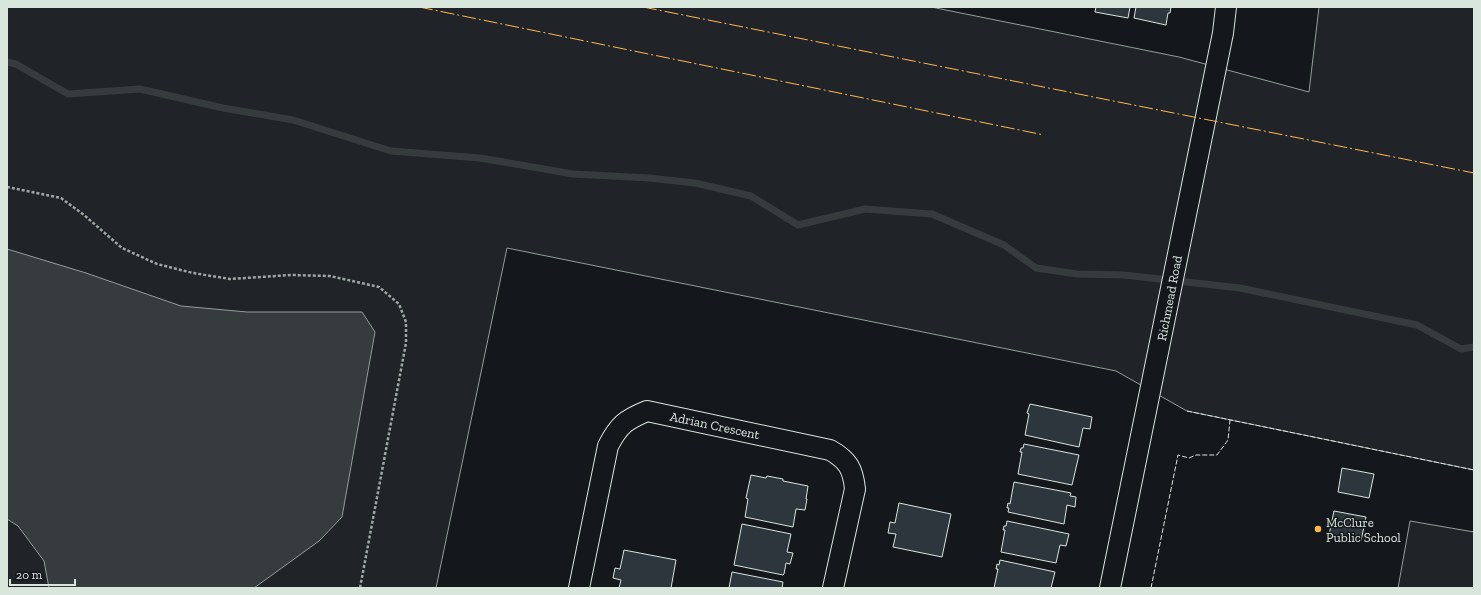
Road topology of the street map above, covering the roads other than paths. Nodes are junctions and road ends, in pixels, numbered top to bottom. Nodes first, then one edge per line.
1 (1226, 7) edge
2 (579, 588) edge
3 (833, 588) edge
4 (1110, 588) edge

1 - 4 street, Richmead Road
2 - 3 street, Adrian Crescent

